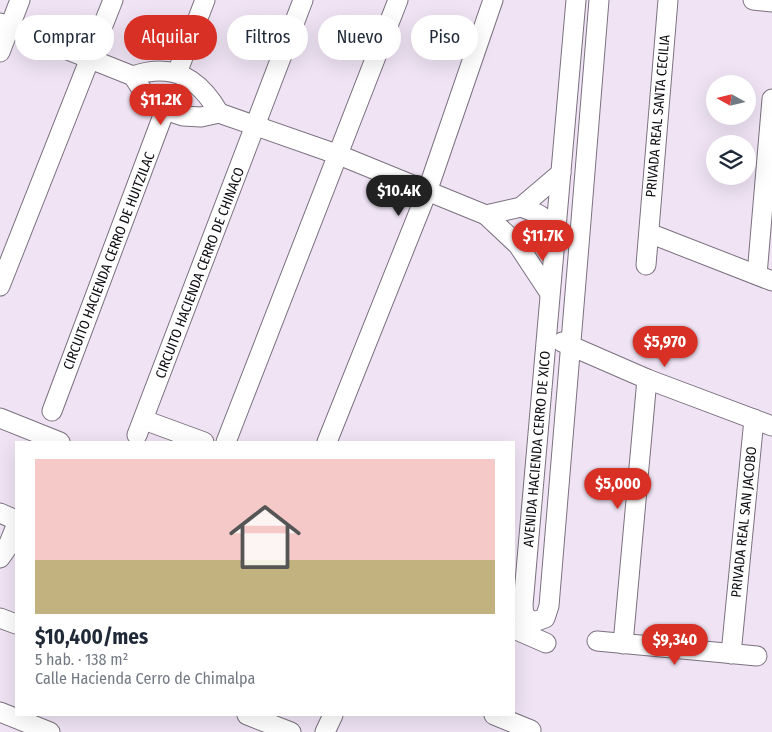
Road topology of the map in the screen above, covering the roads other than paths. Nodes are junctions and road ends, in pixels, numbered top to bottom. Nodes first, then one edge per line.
1 (20, 0) edge
2 (113, 0) edge
3 (205, 0) edge
4 (303, 0) edge
5 (398, 0) edge
6 (493, 0) edge
7 (576, 0) edge
8 (599, 0) edge
9 (668, 0) edge
10 (753, 0) edge
11 (772, 2) edge
12 (107, 15) edge
13 (5, 25) edge
14 (0, 52) edge
15 (91, 60) edge
16 (93, 60) edge
17 (177, 73) junction
18 (133, 76) junction
19 (772, 99) edge
20 (165, 110) junction
21 (218, 113) junction
22 (256, 127) junction
23 (339, 155) junction
24 (561, 173) junction
25 (427, 192) junction
26 (522, 208) junction
27 (486, 215) junction
28 (649, 233) junction
29 (556, 236) junction
30 (579, 237) junction
31 (518, 245) junction
32 (646, 265) dead end
33 (764, 278) edge
34 (0, 286) edge
35 (549, 292) junction
36 (547, 334) junction
37 (572, 349) junction
38 (647, 379) junction
39 (52, 411) dead end
40 (0, 418) edge
41 (754, 419) junction
42 (772, 426) edge
43 (57, 441) edge
44 (200, 441) edge
45 (226, 441) edge
46 (327, 441) edge
47 (0, 513) edge
48 (15, 520) edge
49 (15, 528) edge
50 (0, 558) edge
51 (0, 618) edge
52 (15, 624) edge
53 (515, 629) edge
54 (597, 641) dead end
55 (546, 643) dead end
56 (623, 644) junction
57 (731, 654) junction
58 (757, 656) dead end
59 (0, 712) edge
60 (251, 716) edge
61 (333, 716) edge
62 (496, 716) edge
63 (531, 730) dead end
64 (50, 732) edge
65 (291, 732) edge
66 (326, 732) edge

1 - 13 street
2 - 12 street
3 - 17 street
4 - 22 street, CIRCUITO HACIENDA CERRO DE CHINACO
5 - 23 street
6 - 25 street
7 - 24 street, AVENIDA HACIENDA CERRO DE XICO
8 - 30 street, AVENIDA HACIENDA CERRO DE XICO
9 - 28 street, PRIVADA REAL SANTA CECILIA
10 - 11 street
13 - 14 street
15 - 34 street
16 - 18 street
17 - 18 street
17 - 21 street
18 - 20 street
19 - 33 street
20 - 21 street
20 - 39 street, CIRCUITO HACIENDA CERRO DE HUITZILAC
21 - 22 street
22 - 23 street
22 - 44 street, CIRCUITO HACIENDA CERRO DE CHINACO
23 - 25 street
23 - 45 street
24 - 26 street
24 - 29 street, AVENIDA HACIENDA CERRO DE XICO
25 - 27 street
25 - 46 street
26 - 27 street
26 - 29 street
27 - 31 street
28 - 32 street, PRIVADA REAL SANTA CECILIA
28 - 33 street
29 - 30 street
29 - 31 street
29 - 35 street, AVENIDA HACIENDA CERRO DE XICO
30 - 37 street, AVENIDA HACIENDA CERRO DE XICO
31 - 35 street
35 - 36 street, AVENIDA HACIENDA CERRO DE XICO
36 - 37 street
36 - 37 street, AVENIDA HACIENDA CERRO DE XICO
37 - 38 street
38 - 41 street
38 - 56 street
40 - 43 street
41 - 42 street
41 - 57 street, PRIVADA REAL SAN JACOBO
47 - 48 street
49 - 50 street
51 - 52 street
53 - 55 street
54 - 56 street
56 - 57 street
57 - 58 street
59 - 64 street
60 - 65 street
61 - 66 street
62 - 63 street

